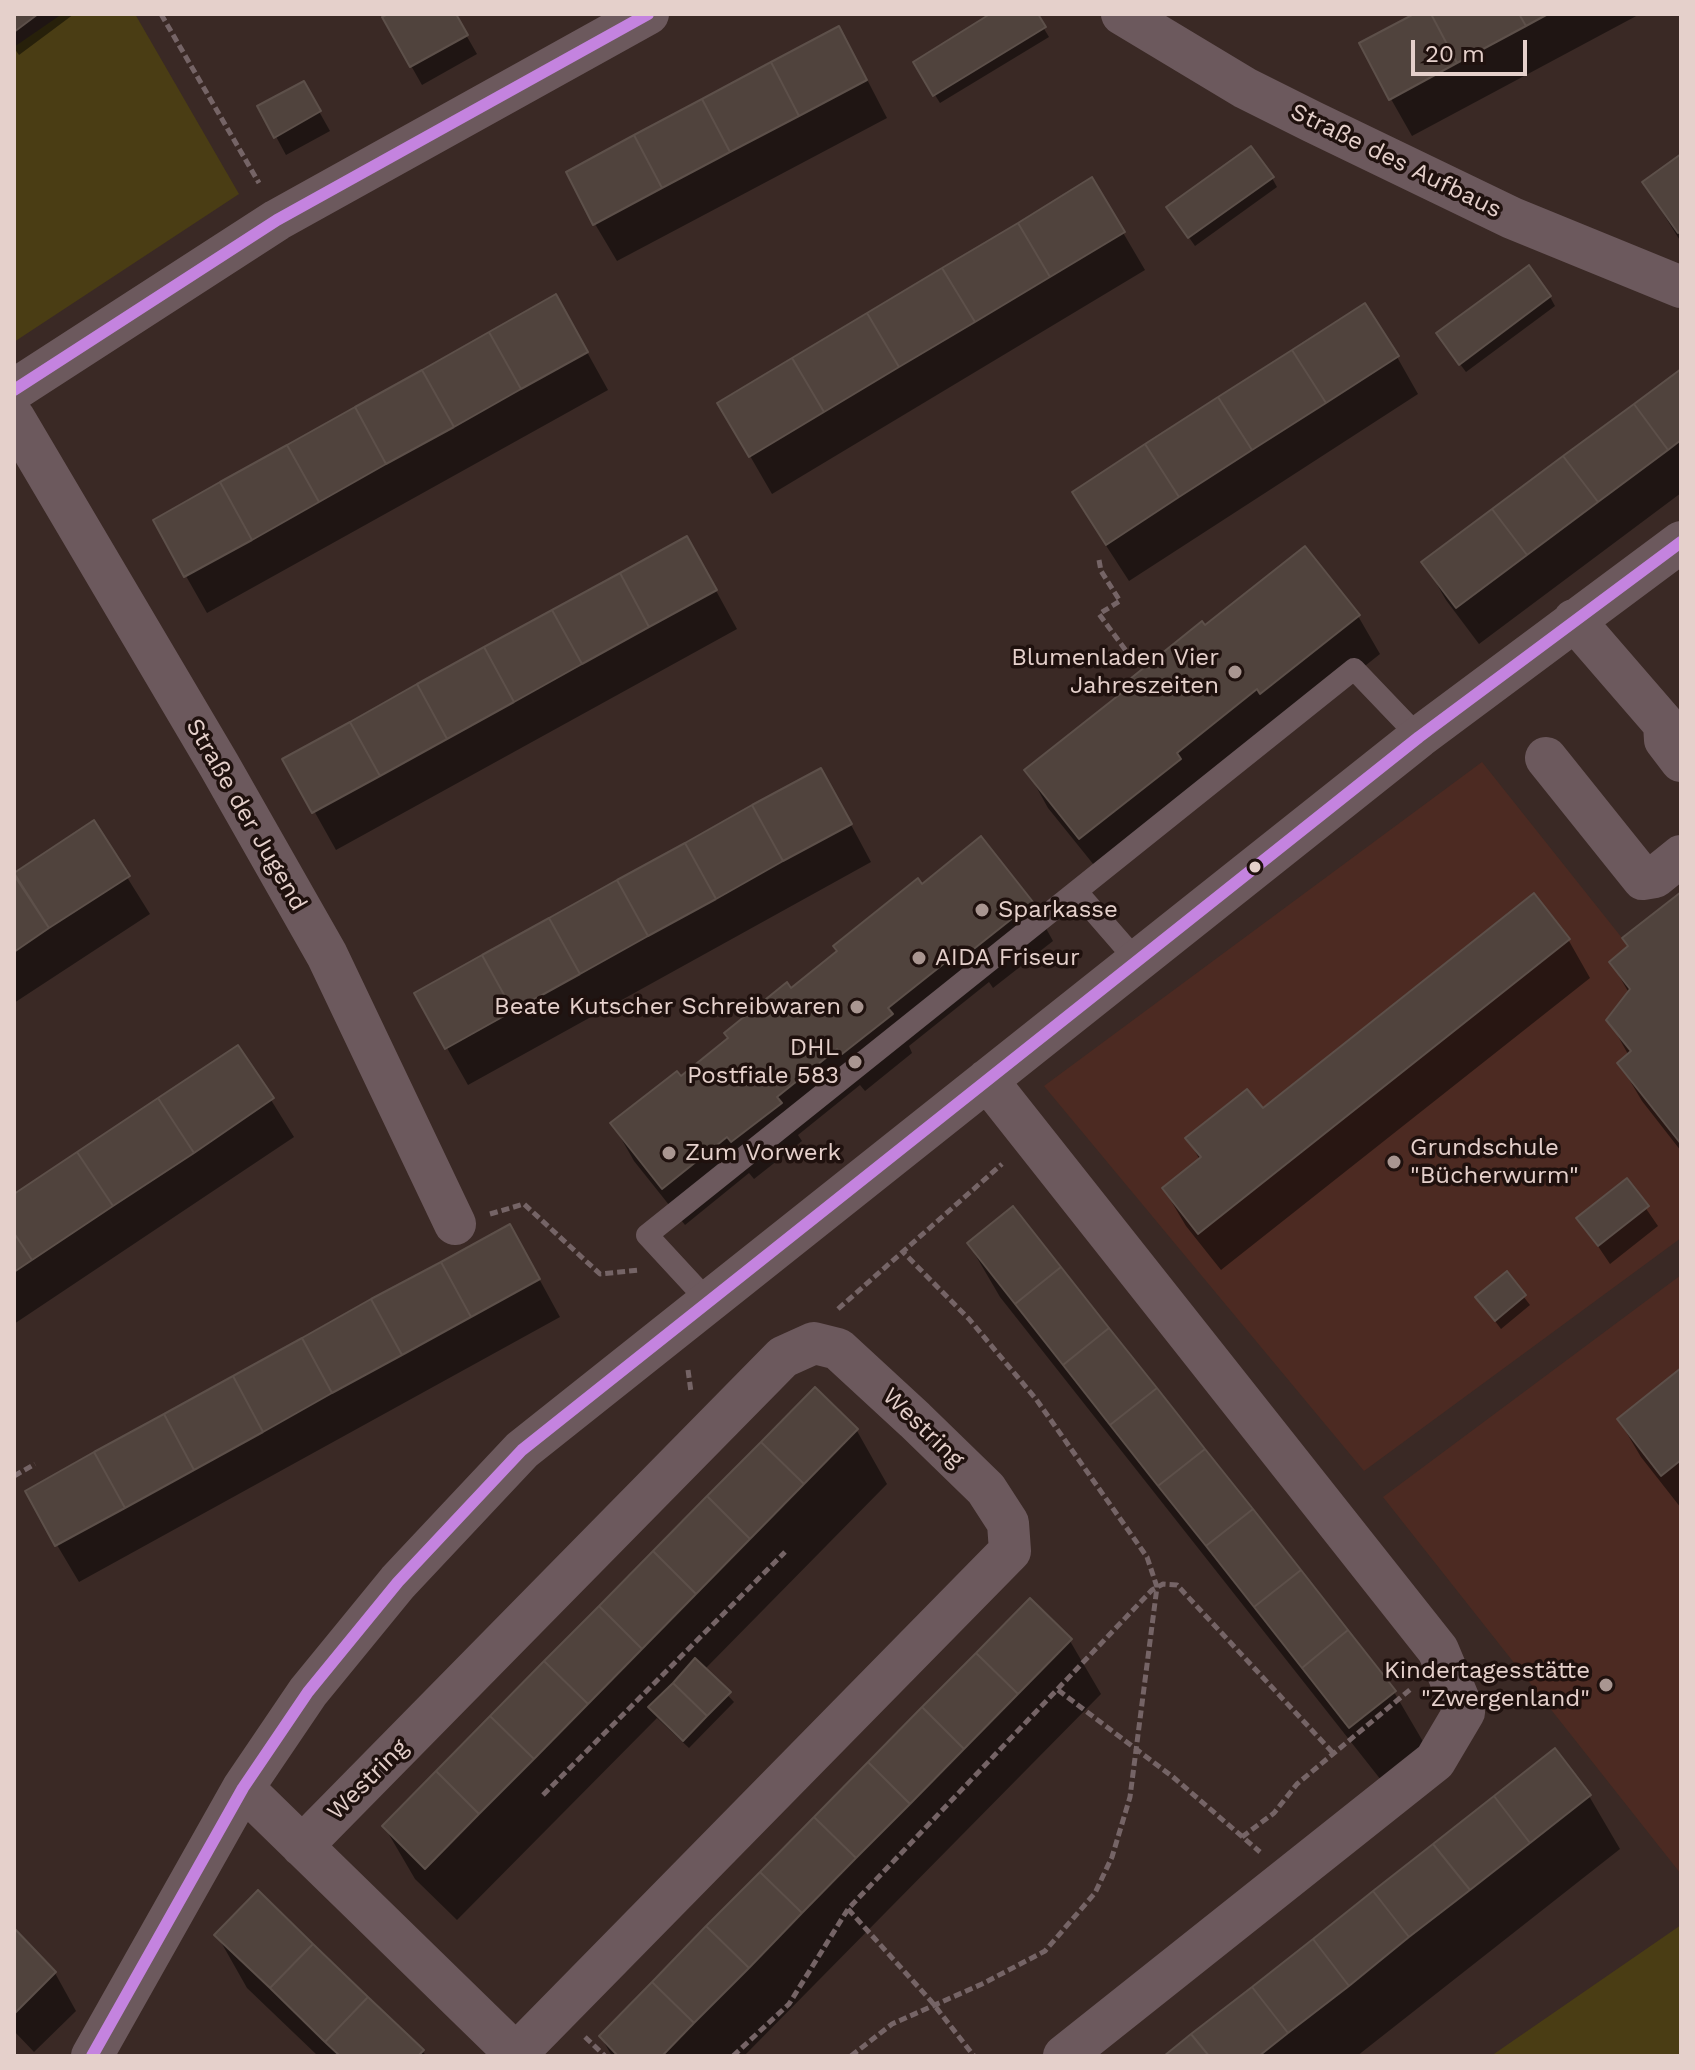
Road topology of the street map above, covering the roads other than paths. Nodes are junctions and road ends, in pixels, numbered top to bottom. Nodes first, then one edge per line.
1 (648, 14) edge
2 (1122, 14) edge
3 (1681, 287) edge
4 (14, 390) edge
5 (14, 418) edge
6 (1681, 542) edge
7 (1574, 620) junction
8 (1675, 735) edge
9 (1419, 737) junction
10 (1546, 758) dead end
11 (1681, 856) edge
12 (1077, 892) junction
13 (1137, 961) junction
14 (987, 1080) junction
15 (455, 1224) road end
16 (696, 1311) junction
17 (243, 1788) junction
18 (302, 1846) junction
19 (517, 2055) edge
20 (92, 2056) edge
21 (1064, 2056) edge

1 - 4 street
2 - 3 street, Straße des Aufbaus
5 - 15 street, Straße der Jugend
6 - 7 street
7 - 8 street
7 - 9 street
9 - 12 lane
9 - 13 street
10 - 11 street
12 - 13 lane
12 - 16 lane
13 - 14 street
14 - 16 street
14 - 21 street
16 - 17 street
17 - 18 street, Westring
17 - 20 street
18 - 19 street, Westring
18 - 19 street, Westring

